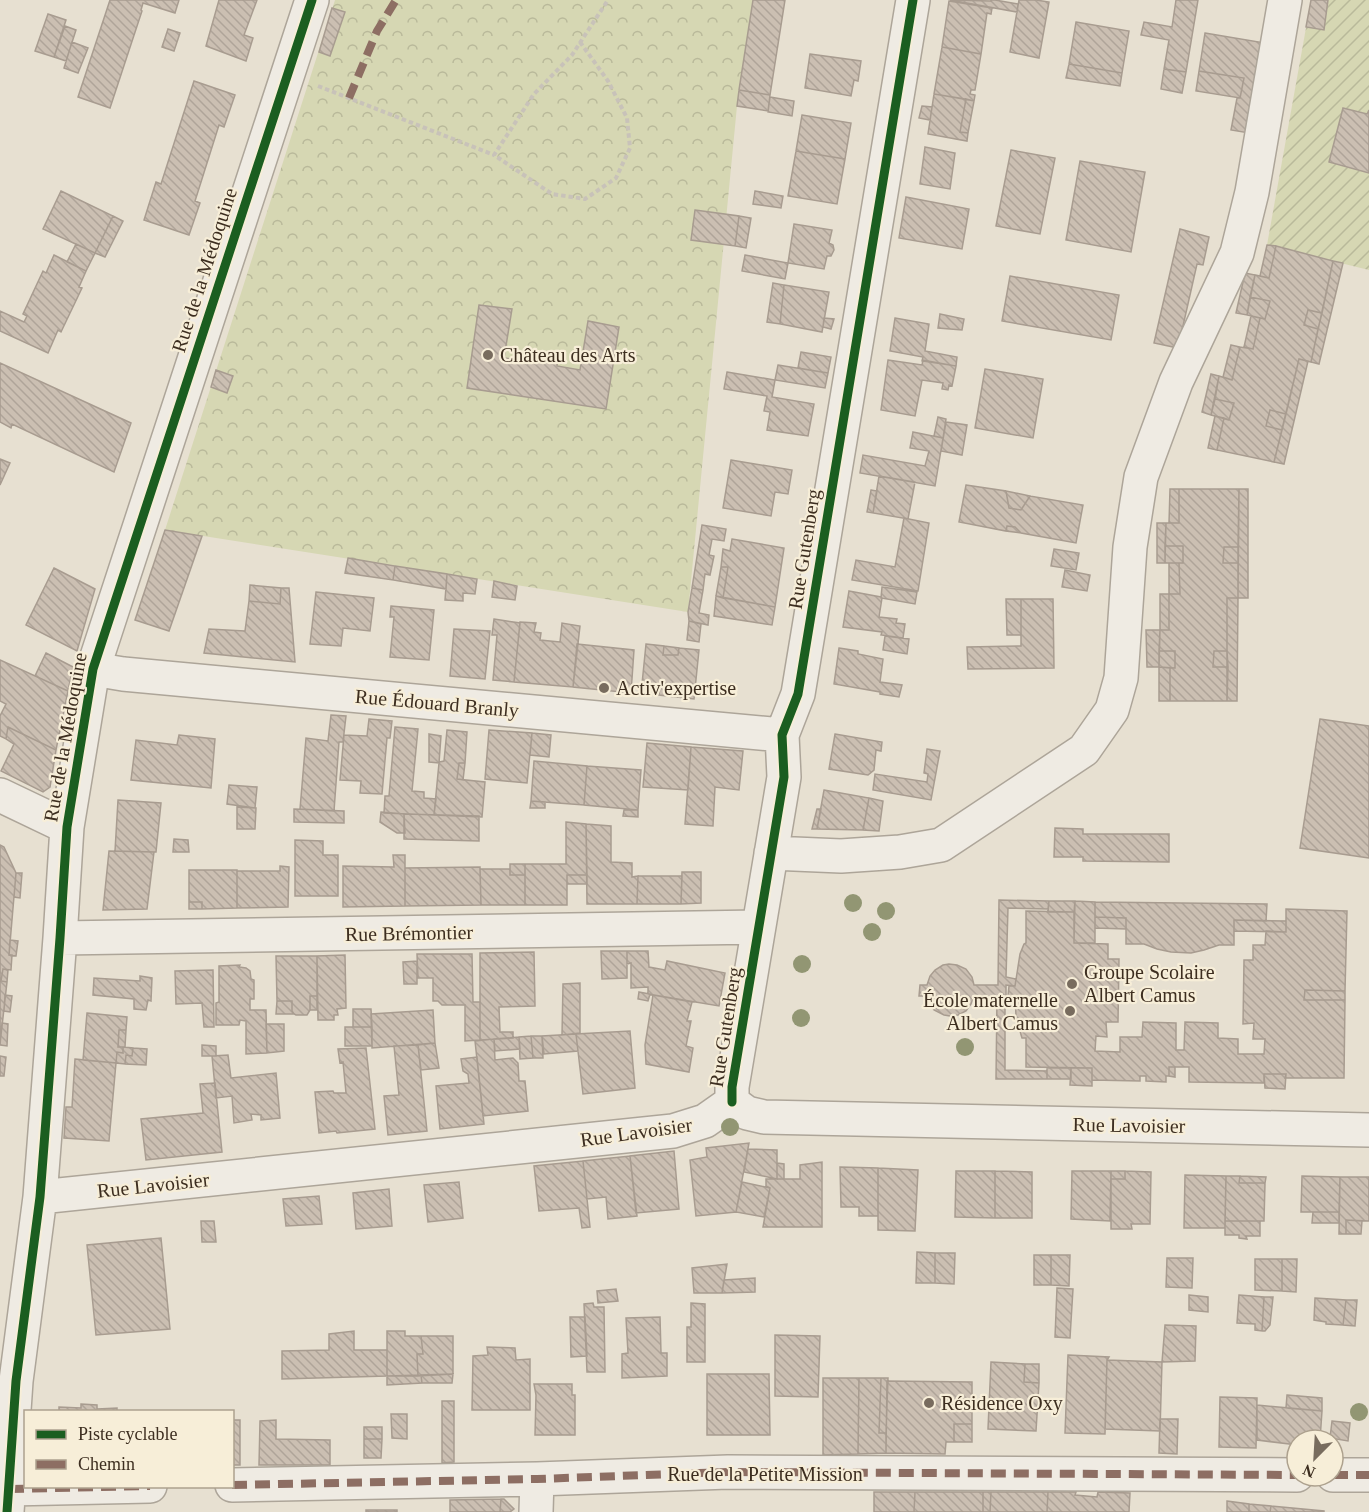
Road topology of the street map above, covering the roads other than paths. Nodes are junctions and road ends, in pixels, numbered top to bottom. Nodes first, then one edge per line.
1 (312, 0) edge
2 (913, 0) edge
3 (1285, 0) edge
4 (93, 669) junction
5 (782, 735) junction
6 (0, 795) edge
7 (67, 827) junction
8 (771, 853) junction
9 (758, 927) junction
10 (60, 939) junction
11 (732, 1102) junction
12 (1369, 1130) edge
13 (39, 1197) junction
14 (8, 1379) edge
15 (1285, 1475) edge
16 (1345, 1475) edge
17 (1369, 1475) edge
18 (537, 1479) junction
19 (234, 1485) edge
20 (131, 1488) edge
21 (8, 1501) edge
22 (536, 1512) edge

1 - 4 street, Rue de la Médoquine
2 - 5 street, Rue Gutenberg
3 - 8 street
4 - 5 street, Rue Édouard Branly
4 - 7 street, Rue de la Médoquine
5 - 8 street, Rue Gutenberg
6 - 7 street
7 - 10 street, Rue de la Médoquine
8 - 9 street, Rue Gutenberg
9 - 10 street, Rue Brémontier
9 - 11 street, Rue Gutenberg
10 - 13 street, Rue de la Médoquine
11 - 12 street, Rue Lavoisier
11 - 13 street, Rue Lavoisier
13 - 14 street, Rue de la Médoquine
14 - 21 street, Rue de la Médoquine
15 - 18 street, Rue de la Petite Mission
16 - 17 street
18 - 19 street, Rue de la Petite Mission
18 - 22 street
20 - 21 street

